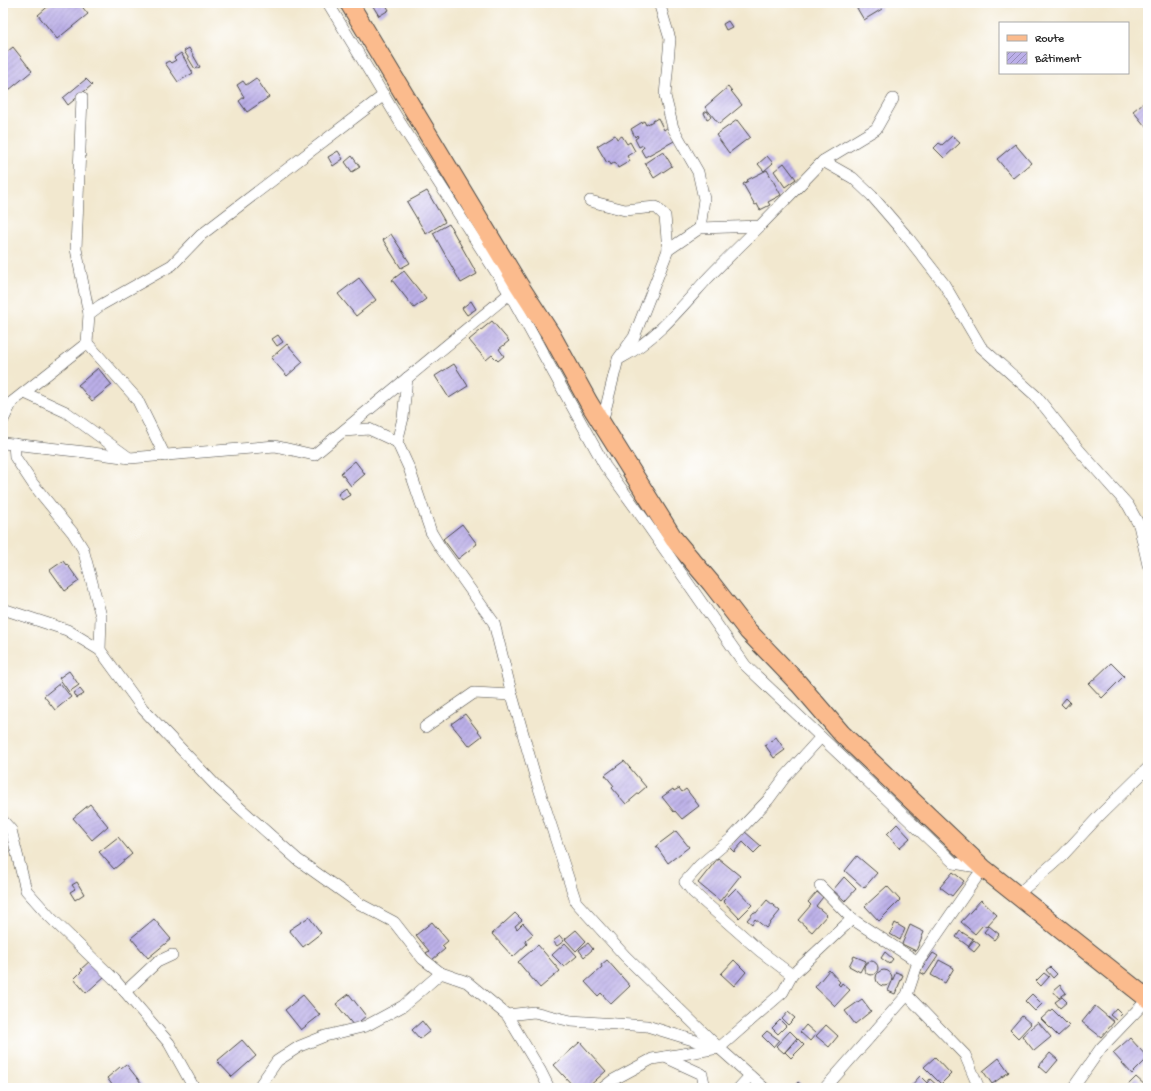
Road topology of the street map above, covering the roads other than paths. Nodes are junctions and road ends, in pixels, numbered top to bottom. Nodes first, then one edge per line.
1 (328, 3) edge
2 (349, 3) edge
3 (661, 3) edge
4 (384, 95) junction
5 (82, 97) dead end
6 (893, 99) dead end
7 (823, 161) junction
8 (590, 201) dead end
9 (760, 226) junction
10 (700, 228) junction
11 (668, 250) junction
12 (514, 290) junction
13 (89, 314) junction
14 (88, 343) junction
15 (618, 359) junction
16 (407, 378) junction
17 (25, 392) junction
18 (3, 420) edge
19 (602, 424) junction
20 (344, 430) junction
21 (397, 442) junction
22 (9, 444) edge
23 (166, 456) junction
24 (130, 458) junction
25 (1148, 565) edge
26 (3, 609) edge
27 (100, 650) junction
28 (512, 695) junction
29 (425, 727) dead end
30 (821, 737) junction
31 (1148, 768) edge
32 (3, 821) edge
33 (983, 868) junction
34 (820, 886) dead end
35 (1018, 894) junction
36 (852, 919) junction
37 (172, 954) dead end
38 (918, 962) junction
39 (441, 973) junction
40 (792, 974) junction
41 (125, 992) junction
42 (907, 995) junction
43 (1148, 999) edge
44 (507, 1015) junction
45 (719, 1048) junction
46 (665, 1057) junction
47 (750, 1076) junction
48 (194, 1088) edge
49 (258, 1088) edge
50 (549, 1088) edge
51 (603, 1088) edge
52 (705, 1088) edge
53 (739, 1088) edge
54 (764, 1088) edge
55 (825, 1088) edge
56 (979, 1088) edge
57 (1073, 1088) edge

1 - 4 street
2 - 12 main road
3 - 10 street
4 - 12 street
4 - 13 street
5 - 13 street
6 - 7 street
7 - 9 street
7 - 25 street
8 - 11 street
9 - 10 street
9 - 15 street
10 - 11 street
11 - 15 street
12 - 16 street
12 - 19 main road
12 - 30 street
13 - 14 street
14 - 17 street
14 - 23 street
15 - 19 street
16 - 20 street
16 - 21 street
17 - 18 street
17 - 24 street
19 - 33 main road
20 - 21 street
20 - 23 street
21 - 28 street
22 - 24 street
22 - 27 street
23 - 24 street
26 - 27 street
27 - 39 street
28 - 29 street
28 - 45 street
30 - 33 street
30 - 40 street
31 - 35 street
32 - 41 street
33 - 35 main road
33 - 38 street
34 - 36 street
35 - 43 main road
36 - 38 street
36 - 40 street
37 - 41 street
38 - 42 street
39 - 44 street
39 - 49 street
40 - 45 street
41 - 48 street
42 - 55 street
42 - 56 street
43 - 57 street
44 - 45 street
44 - 50 street
45 - 46 street
45 - 47 street
46 - 51 street
46 - 52 street
47 - 53 street
47 - 54 street

